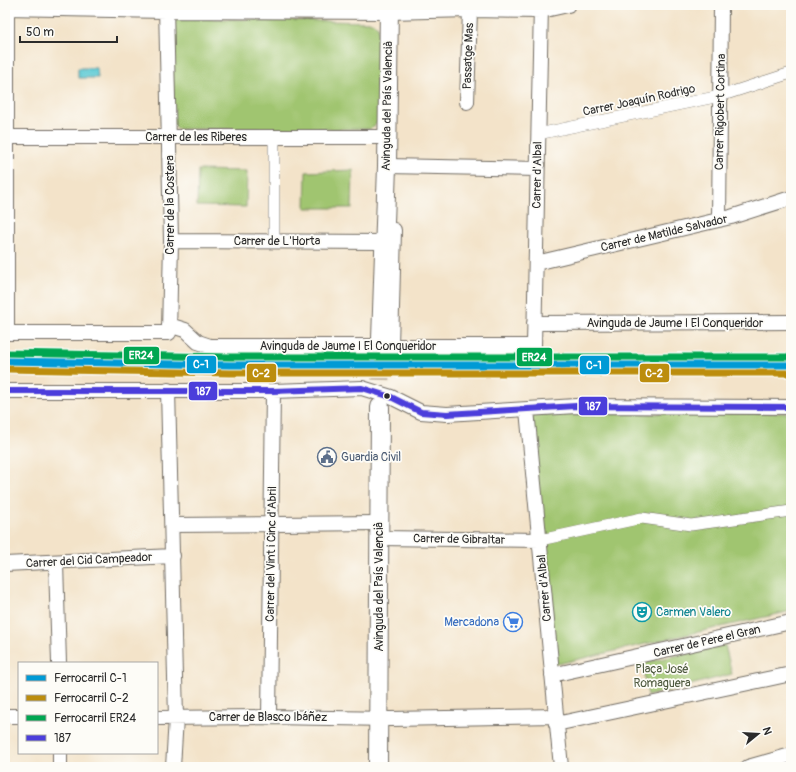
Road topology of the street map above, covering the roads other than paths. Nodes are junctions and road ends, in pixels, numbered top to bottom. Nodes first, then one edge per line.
1 (568, 5) edge
2 (721, 5) edge
3 (6, 7) edge
4 (166, 8) edge
5 (239, 8) edge
6 (389, 8) edge
7 (541, 8) edge
8 (470, 10) junction
9 (791, 73) edge
10 (720, 96) junction
11 (467, 102) dead end
12 (538, 134) junction
13 (6, 137) edge
14 (169, 137) junction
15 (274, 137) junction
16 (387, 137) junction
17 (387, 166) junction
18 (537, 169) junction
19 (791, 198) edge
20 (385, 206) junction
21 (719, 220) junction
22 (171, 241) junction
23 (274, 241) junction
24 (384, 242) junction
25 (536, 263) junction
26 (791, 322) edge
27 (534, 323) junction
28 (169, 329) junction
29 (6, 333) edge
30 (386, 342) junction
31 (534, 346) joint
32 (168, 390) junction
33 (5, 391) edge
34 (273, 391) junction
35 (380, 406) tunnel mouth
36 (791, 407) edge
37 (527, 410) junction
38 (791, 511) edge
39 (271, 524) junction
40 (172, 525) junction
41 (379, 530) junction
42 (540, 540) junction
43 (172, 556) junction
44 (56, 562) junction
45 (5, 564) edge
46 (791, 622) edge
47 (58, 662) edge
48 (791, 674) edge
49 (552, 675) junction
50 (5, 716) edge
51 (18, 716) edge
52 (269, 717) junction
53 (158, 718) edge
54 (176, 718) junction
55 (378, 718) junction
56 (556, 720) junction
57 (60, 754) edge
58 (791, 755) edge
59 (60, 767) edge
60 (173, 767) edge
61 (378, 767) edge
62 (561, 767) edge
63 (748, 767) edge

1 - 7 street
2 - 10 street, Carrer Rigobert Cortina
3 - 4 street
3 - 13 street
4 - 5 street
4 - 14 street, Carrer de la Costera
5 - 6 street
6 - 8 street
6 - 16 street, Avinguda del País Valencià
7 - 8 street
7 - 12 street, Carrer d'Albal
8 - 11 street, Passatge Mas
9 - 10 street, Carrer Joaquín Rodrigo
10 - 12 street, Carrer Joaquín Rodrigo
10 - 21 street, Carrer Rigobert Cortina
12 - 18 street, Carrer d'Albal
13 - 14 street, Carrer de les Riberes
13 - 29 street
14 - 15 street, Carrer de les Riberes
14 - 22 street, Carrer de la Costera
15 - 16 street, Carrer de les Riberes
15 - 23 street
16 - 17 street, Avinguda del País Valencià
17 - 18 street
17 - 20 street, Avinguda del País Valencià
18 - 25 street, Carrer d'Albal
19 - 21 street, Carrer de Matilde Salvador
20 - 24 street, Avinguda del País Valencià
20 - 30 street, Avinguda del País Valencià
21 - 25 street, Carrer de Matilde Salvador
22 - 23 street, Carrer de L'Horta
22 - 28 street, Carrer de la Costera
23 - 24 street, Carrer de L'Horta
24 - 30 street, Avinguda del País Valencià
25 - 27 street, Carrer d'Albal
26 - 27 street, Avinguda de Jaume I El Conqueridor
27 - 31 street, Carrer d'Albal
28 - 29 street, Avinguda de Jaume I El Conqueridor
28 - 30 street, Avinguda de Jaume I El Conqueridor
30 - 31 street, Avinguda de Jaume I El Conqueridor
32 - 33 street
32 - 34 street
32 - 40 street
34 - 37 street
34 - 39 street, Carrer del Vint i Cinc d'Abril
35 - 41 street, Avinguda del País Valencià
36 - 37 street
37 - 42 street, Carrer d'Albal
38 - 42 street
39 - 40 street, Carrer de Gibraltar
39 - 41 street, Carrer de Gibraltar
39 - 52 street, Carrer del Vint i Cinc d'Abril
40 - 43 street
41 - 42 street, Carrer de Gibraltar
41 - 55 street, Avinguda del País Valencià
42 - 49 street, Carrer d'Albal
43 - 44 street, Carrer del Cid Campeador
43 - 54 street
44 - 45 street, Carrer del Cid Campeador
44 - 47 street
46 - 49 street, Carrer de Pere el Gran
48 - 56 street, Carrer de Blasco Ibáñez
49 - 56 street, Carrer d'Albal
50 - 51 street
52 - 54 street, Carrer de Blasco Ibáñez
52 - 55 street, Carrer de Blasco Ibáñez
53 - 54 street, Carrer de Blasco Ibáñez
54 - 60 street
55 - 56 street, Carrer de Blasco Ibáñez
55 - 61 street, Avinguda del País Valencià
56 - 62 street, Carrer d'Albal
57 - 59 street
58 - 63 street

